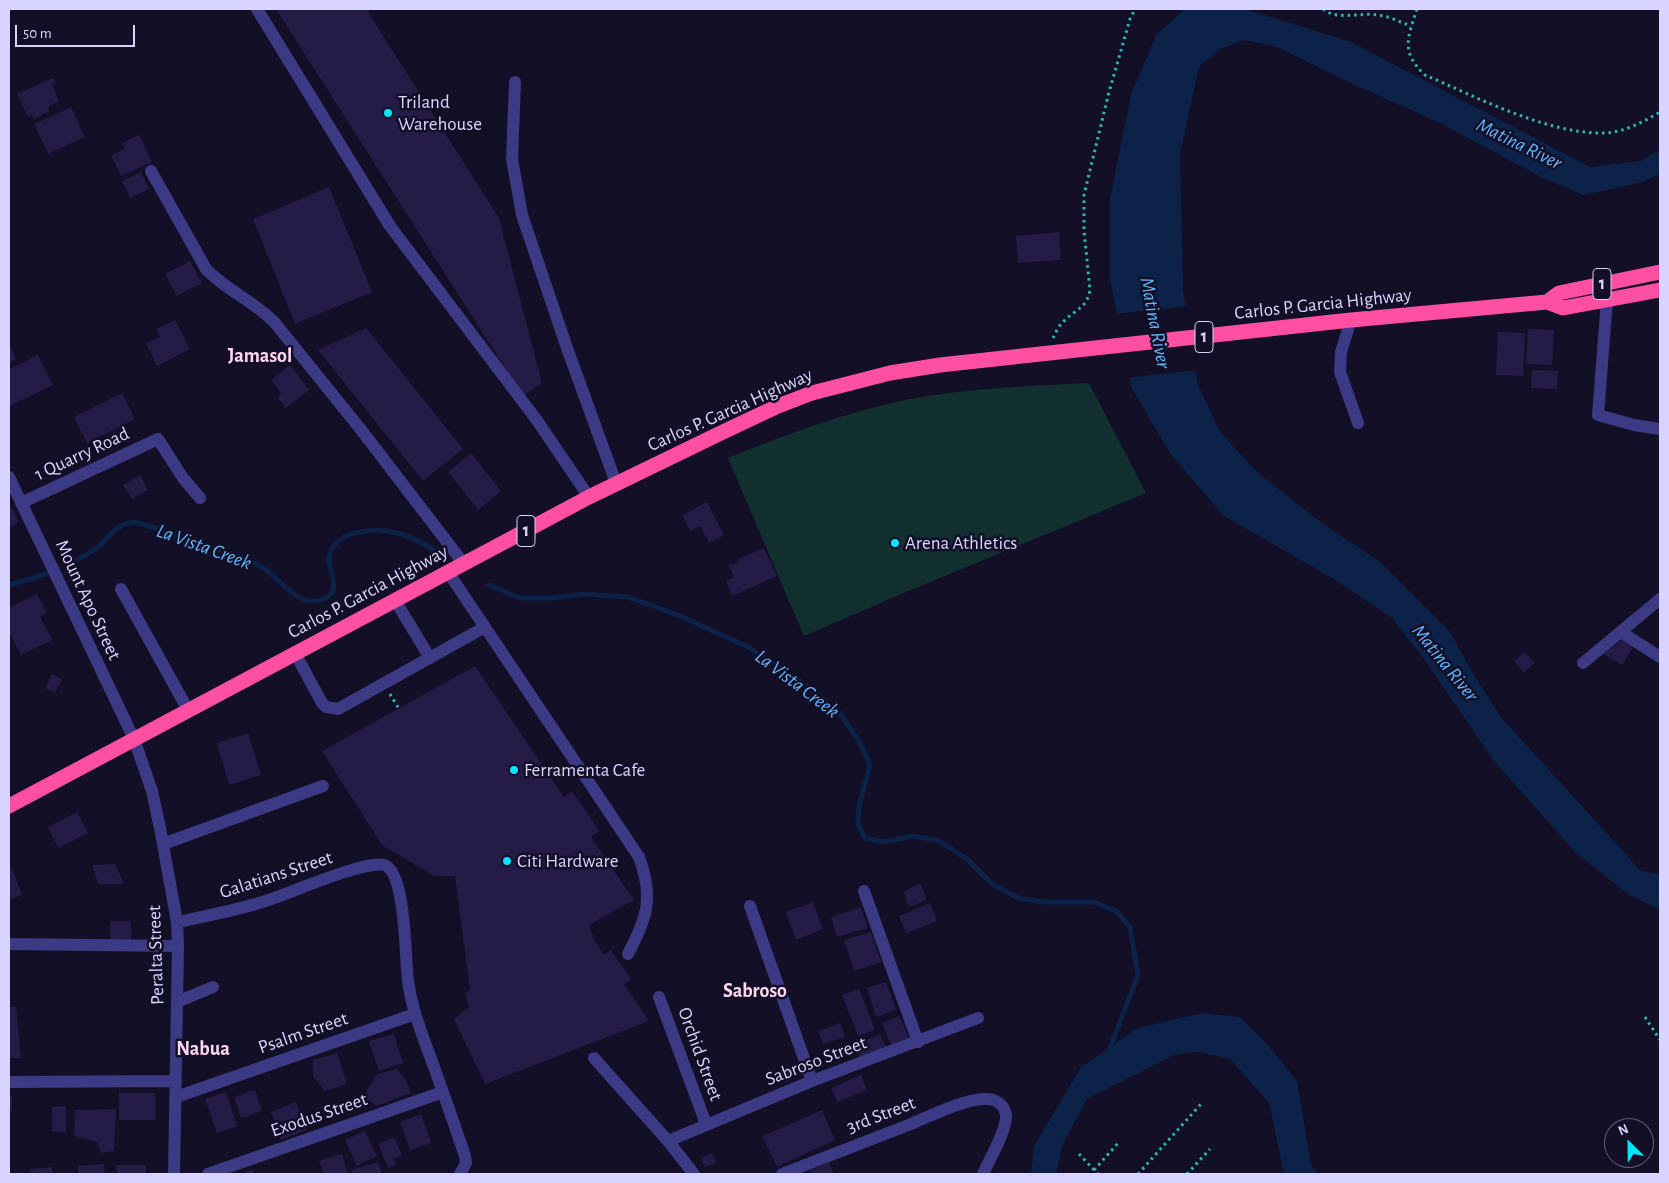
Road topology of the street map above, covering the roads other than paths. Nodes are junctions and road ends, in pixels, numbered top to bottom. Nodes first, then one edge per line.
1 (257, 9) edge
2 (515, 82) dead end
3 (151, 171) dead end
4 (1660, 272) edge
5 (1660, 290) edge
6 (1607, 300) junction
7 (1547, 302) junction
8 (1350, 320) junction
9 (1358, 423) dead end
10 (1660, 429) edge
11 (9, 477) edge
12 (616, 483) junction
13 (589, 497) junction
14 (200, 498) dead end
15 (22, 503) junction
16 (464, 564) junction
17 (448, 572) junction
18 (121, 589) dead end
19 (1660, 599) edge
20 (395, 600) junction
21 (485, 627) junction
22 (1621, 632) junction
23 (295, 653) junction
24 (1660, 657) edge
25 (430, 658) junction
26 (1583, 664) dead end
27 (188, 710) junction
28 (134, 739) junction
29 (323, 786) dead end
30 (9, 806) edge
31 (163, 844) junction
32 (864, 891) dead end
33 (750, 906) dead end
34 (177, 922) junction
35 (9, 944) edge
36 (178, 946) junction
37 (628, 954) dead end
38 (213, 987) dead end
39 (659, 997) dead end
40 (177, 1002) junction
41 (415, 1014) junction
42 (978, 1018) dead end
43 (918, 1042) junction
44 (594, 1058) dead end
45 (812, 1081) junction
46 (9, 1082) edge
47 (176, 1082) junction
48 (443, 1092) junction
49 (176, 1097) junction
50 (706, 1124) junction
51 (668, 1141) junction
52 (462, 1172) edge
53 (174, 1174) edge
54 (208, 1174) edge
55 (694, 1174) edge
56 (782, 1174) edge
57 (983, 1174) edge

1 - 13 street
2 - 12 street
3 - 16 street
4 - 7 highway, Carlos P. Garcia Highway / 1
5 - 6 highway, Carlos P. Garcia Highway / 1
6 - 7 highway, Carlos P. Garcia Highway / 1
6 - 10 street
7 - 8 highway, Carlos P. Garcia Highway / 1
8 - 9 street
8 - 12 highway, Carlos P. Garcia Highway / 1
11 - 15 street, Mount Apo Street
12 - 13 highway, Carlos P. Garcia Highway / 1
13 - 16 highway, Carlos P. Garcia Highway / 1
14 - 15 street, 1 Quarry Road
15 - 28 street, Mount Apo Street
16 - 17 highway, Carlos P. Garcia Highway / 1
17 - 20 highway, Carlos P. Garcia Highway / 1
17 - 21 street
18 - 27 street
19 - 22 street
20 - 23 highway, Carlos P. Garcia Highway / 1
20 - 25 street
21 - 25 street
21 - 37 street
22 - 24 street
22 - 26 street
23 - 25 street
23 - 27 highway, Carlos P. Garcia Highway / 1
27 - 28 highway, Carlos P. Garcia Highway / 1
28 - 30 highway, Carlos P. Garcia Highway / 1
28 - 31 street, Peralta Street
29 - 31 street
31 - 34 street, Peralta Street
32 - 43 street
33 - 45 street
34 - 36 street, Peralta Street
34 - 41 street, Galatians Street
35 - 36 street
36 - 40 street, Peralta Street
38 - 40 street
39 - 50 street, Orchid Street
40 - 47 street, Peralta Street
41 - 48 street
41 - 49 street, Psalm Street
42 - 43 street, Sabroso Street
43 - 45 street, Sabroso Street
44 - 51 street
45 - 50 street, Sabroso Street
46 - 47 street
47 - 49 street, Peralta Street
48 - 52 street
48 - 54 street, Exodus Street
49 - 53 street, Peralta Street
50 - 51 street, Sabroso Street
51 - 55 street
56 - 57 street, 3rd Street

